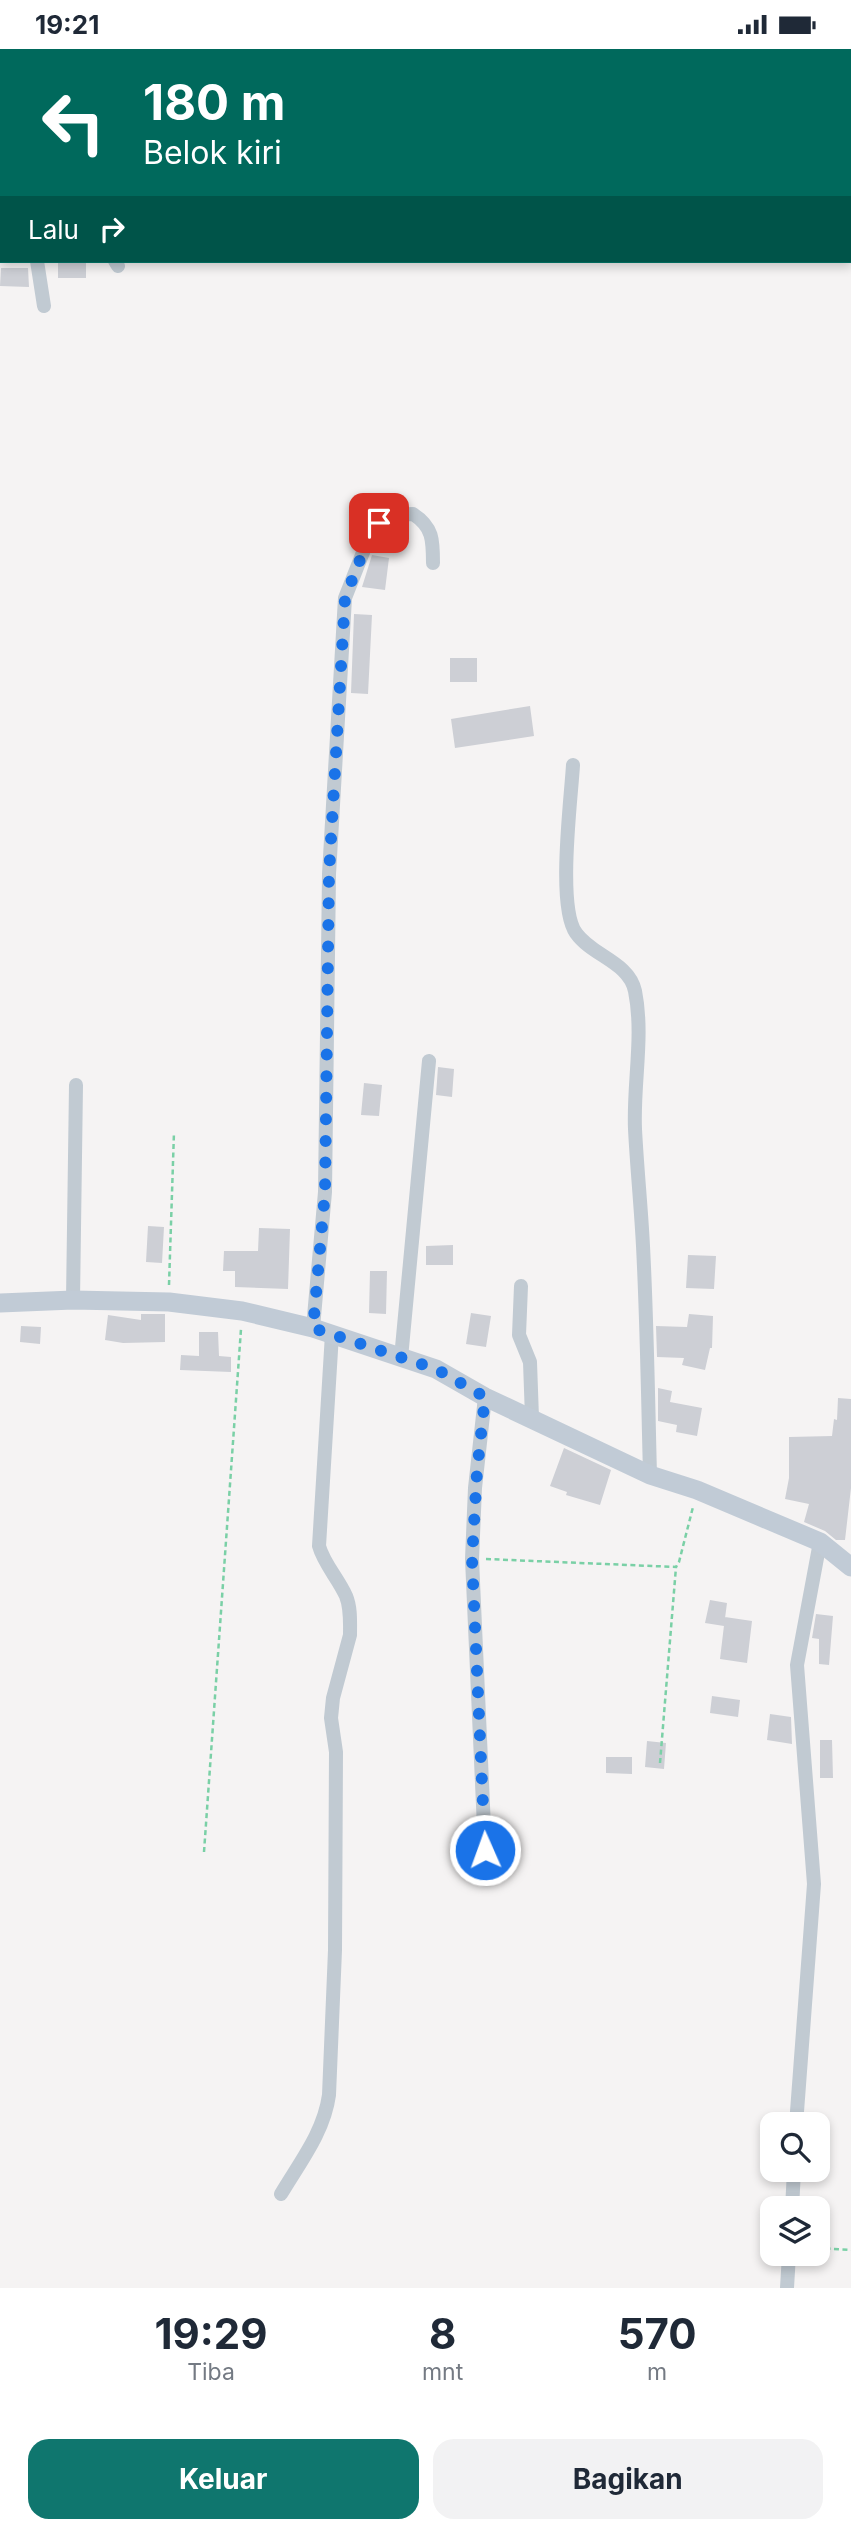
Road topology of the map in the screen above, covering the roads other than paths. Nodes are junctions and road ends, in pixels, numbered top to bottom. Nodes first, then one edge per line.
1 (37, 263) edge
2 (44, 306) dead end
3 (433, 563) dead end
4 (573, 765) dead end
5 (429, 1061) dead end
6 (76, 1085) dead end
7 (521, 1286) dead end
8 (73, 1300) junction
9 (0, 1303) edge
10 (313, 1328) junction
11 (332, 1334) junction
12 (401, 1358) junction
13 (485, 1397) junction
14 (532, 1418) junction
15 (650, 1475) junction
16 (820, 1542) junction
17 (851, 1567) edge
18 (485, 1850) dead end
19 (797, 2112) edge
20 (281, 2194) dead end
21 (788, 2266) edge
22 (787, 2288) edge

1 - 2 street
3 - 10 street
4 - 15 street
5 - 12 street
6 - 8 street
7 - 14 street
8 - 9 main road
8 - 10 main road
10 - 11 main road
11 - 12 main road
11 - 20 street
12 - 13 main road
13 - 14 main road
13 - 18 street
14 - 15 main road
15 - 16 main road
16 - 17 main road
16 - 19 street
21 - 22 street

